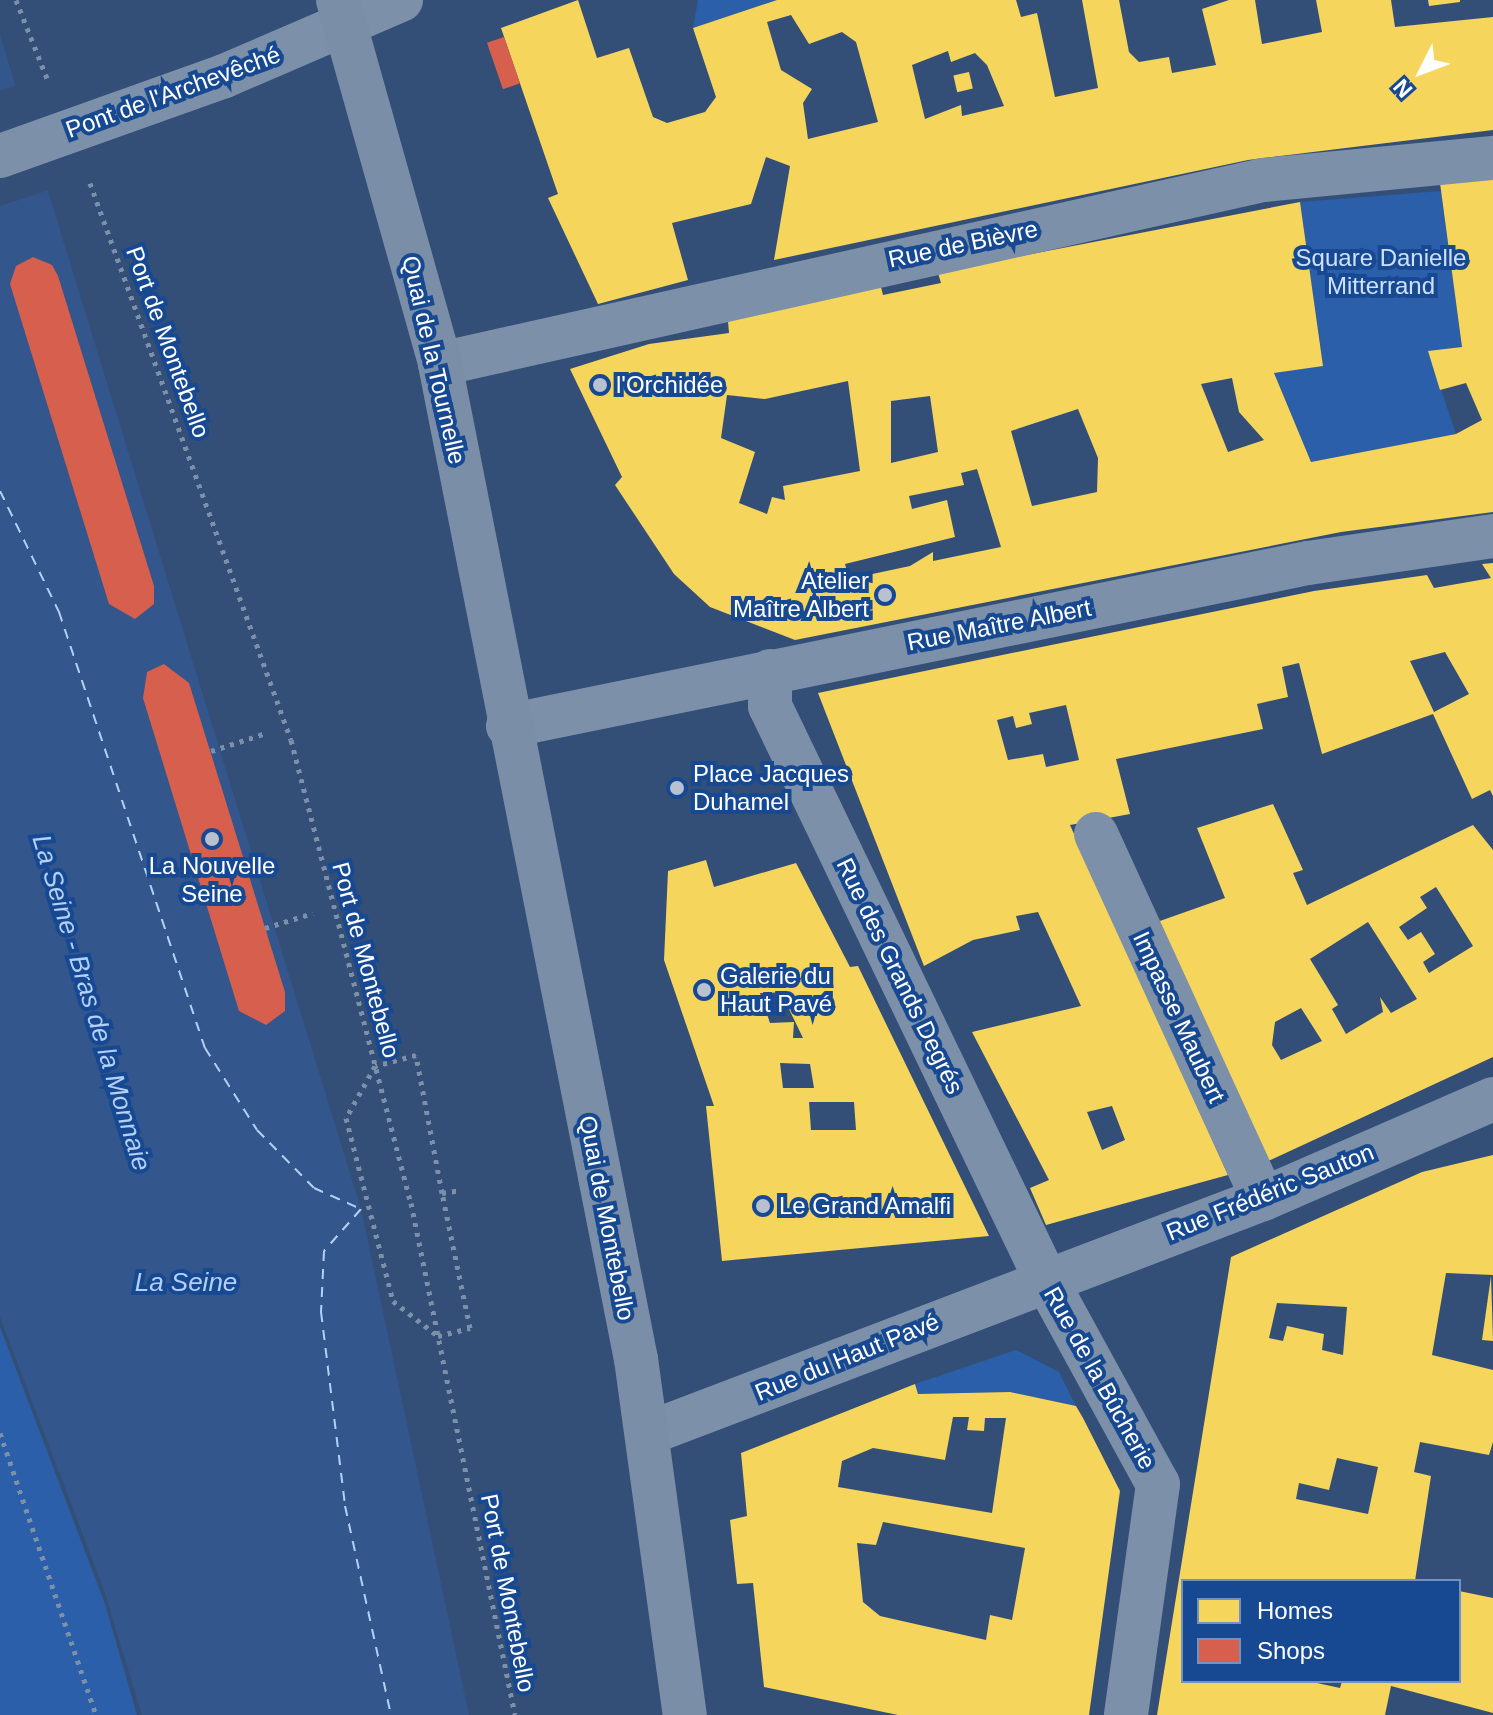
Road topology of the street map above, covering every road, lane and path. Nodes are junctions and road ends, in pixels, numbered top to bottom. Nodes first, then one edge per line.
1 (401, 0) edge
2 (341, 11) edge
3 (0, 156) edge
4 (1493, 158) edge
5 (111, 235) dead end
6 (440, 364) junction
7 (1493, 536) edge
8 (770, 671) junction
9 (508, 726) junction
10 (263, 734) dead end
11 (211, 751) dead end
12 (1096, 834) dead end
13 (313, 913) dead end
14 (265, 928) dead end
15 (375, 1066) junction
16 (1493, 1099) edge
17 (460, 1190) dead end
18 (442, 1193) junction
19 (1263, 1199) junction
20 (1045, 1278) junction
21 (438, 1336) junction
22 (0, 1433) edge
23 (649, 1433) junction
24 (96, 1715) edge
25 (515, 1715) edge
26 (685, 1715) edge
27 (1126, 1715) edge

1 - 2 street, Pont de l'Archevêché
2 - 3 street, Pont de l'Archevêché, bridge
2 - 6 main road, Quai de la Tournelle
4 - 6 street, Rue de Bièvre
5 - 15 path, Port de Montebello
6 - 9 main road, Quai de la Tournelle
7 - 8 street, Rue Maître Albert
8 - 9 street, Rue Maître Albert
8 - 20 street, Rue des Grands Degrés
9 - 23 main road, Quai de Montebello
10 - 11 path
12 - 19 street, Impasse Maubert
13 - 14 path
15 - 18 path
15 - 21 path, Port de Montebello
15 - 21 path
16 - 19 street, Rue Frédéric Sauton
17 - 18 path
18 - 21 path
19 - 20 street, Rue Frédéric Sauton
20 - 23 street, Rue du Haut Pavé
20 - 27 street, Rue de la Bûcherie
21 - 25 path, Port de Montebello
22 - 24 path
23 - 26 main road, Quai de Montebello

